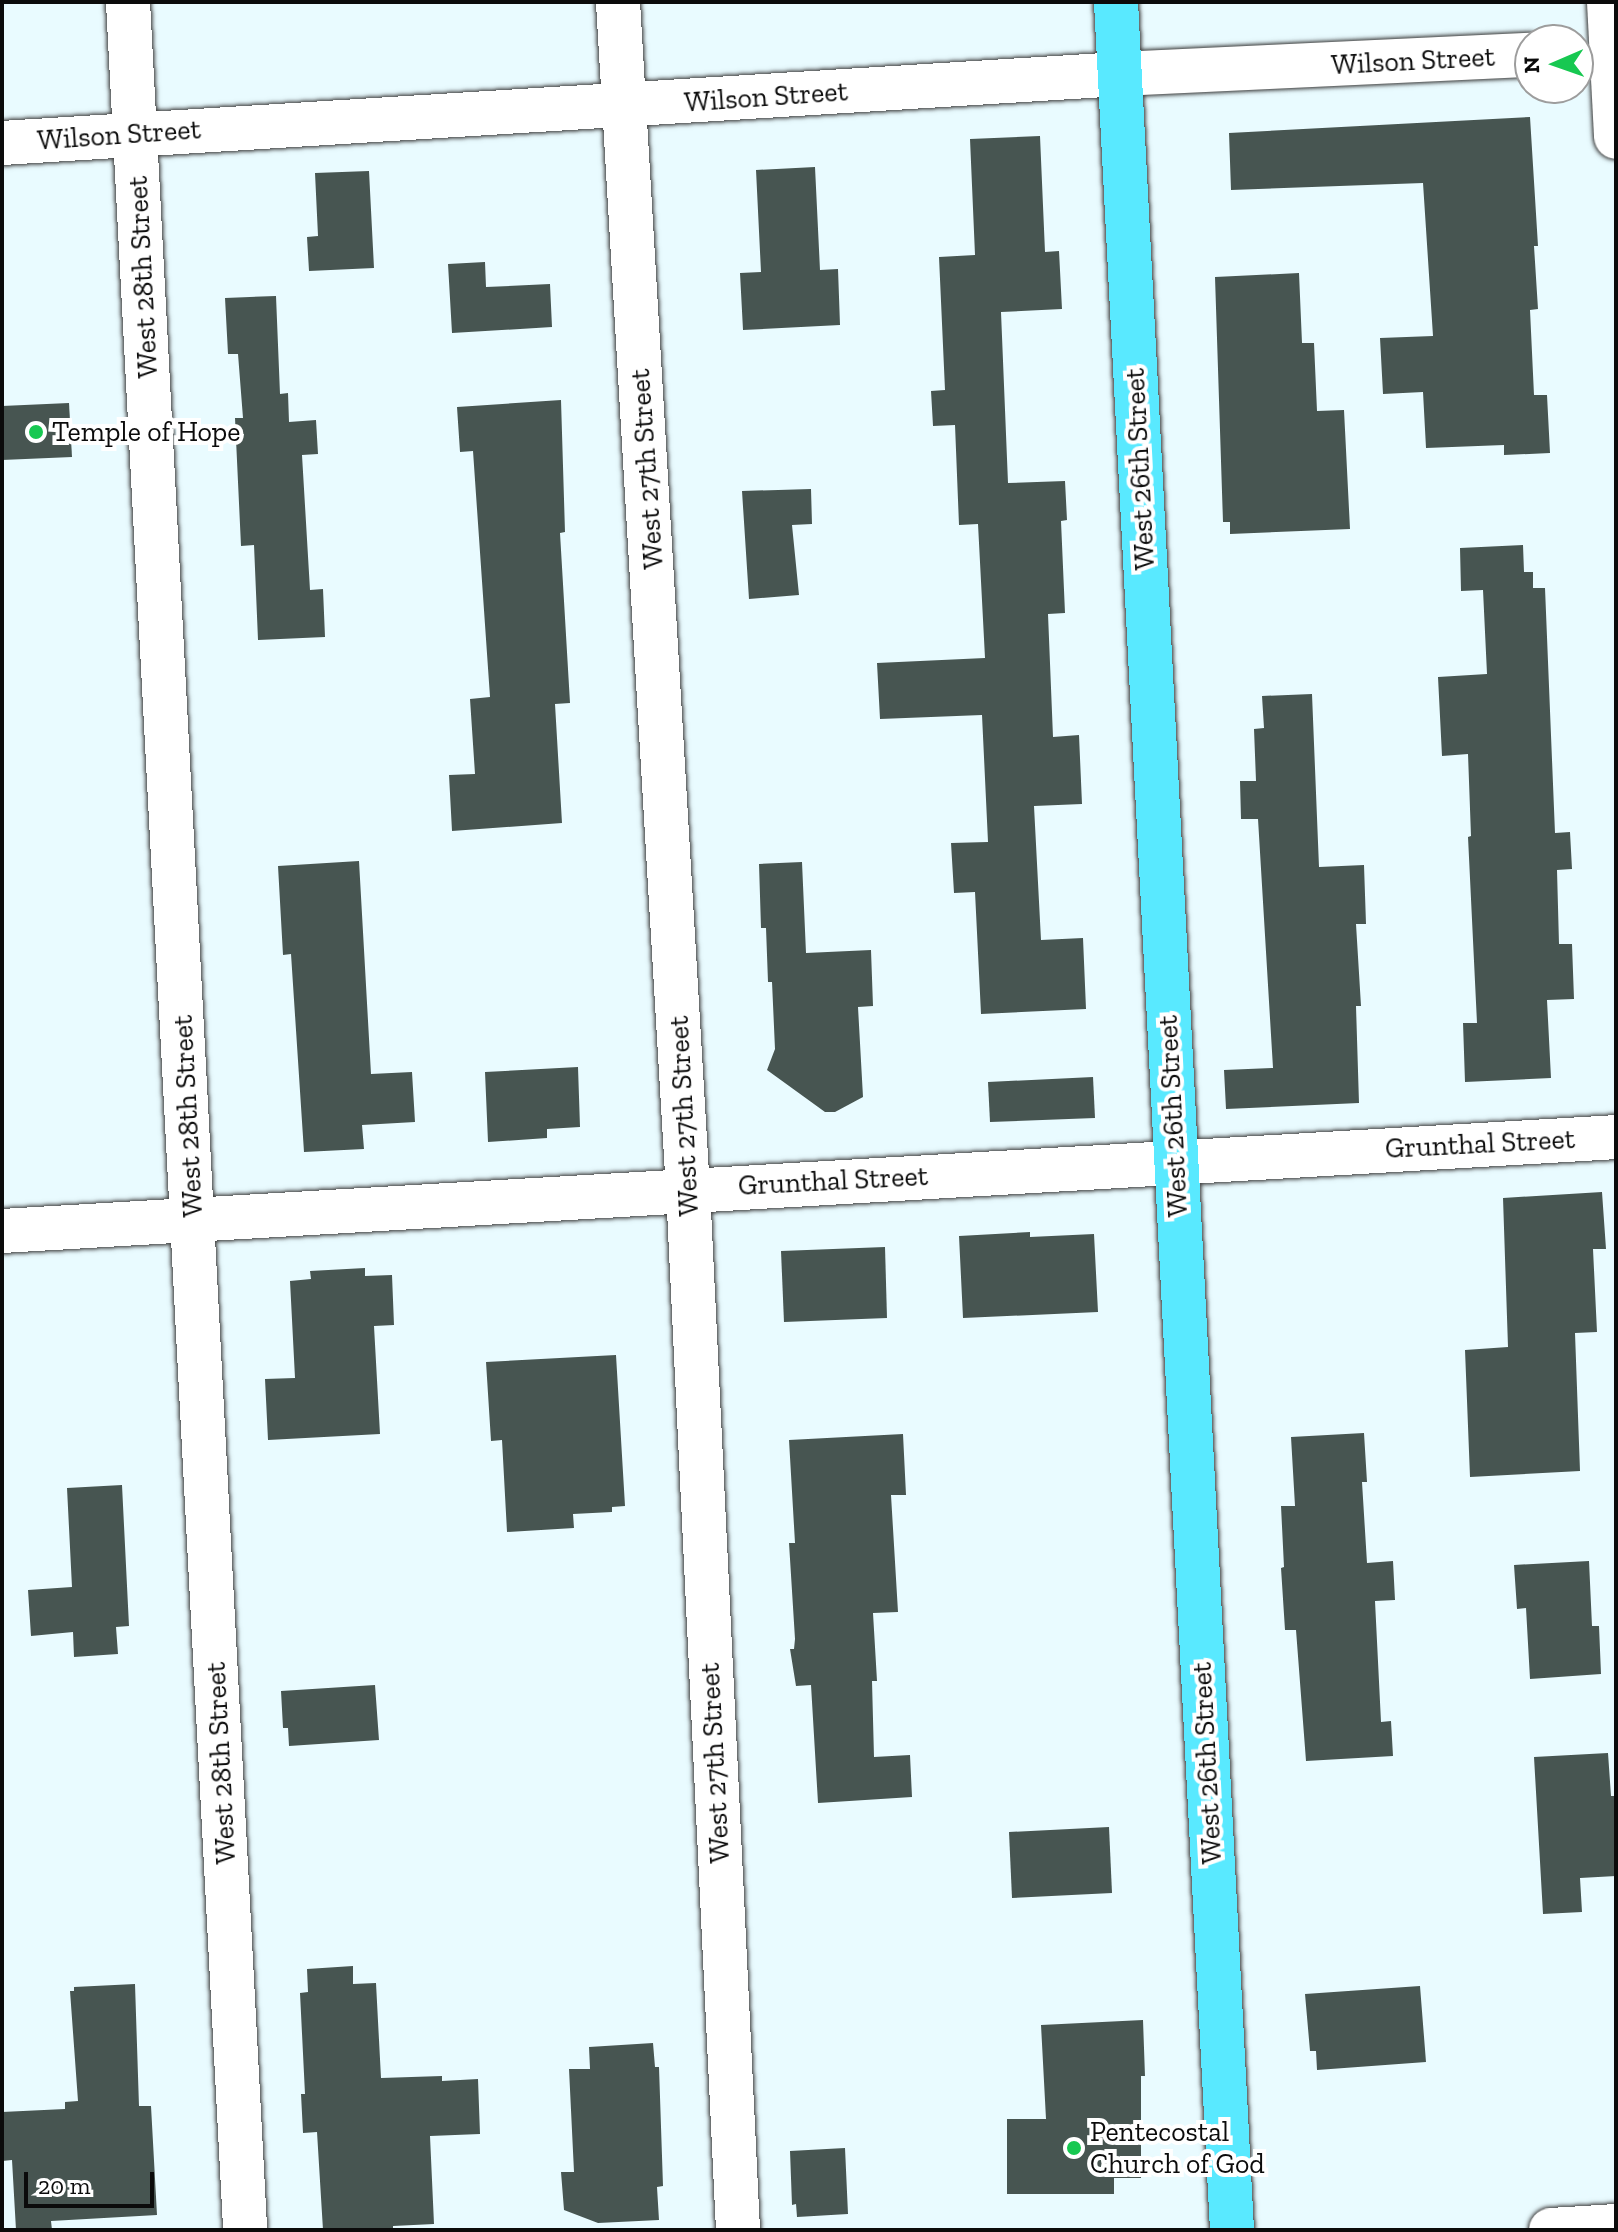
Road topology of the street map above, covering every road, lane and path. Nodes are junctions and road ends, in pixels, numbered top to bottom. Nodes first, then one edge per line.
1 (128, 2) edge
2 (618, 2) edge
3 (1116, 2) edge
4 (1609, 2) edge
5 (1602, 52) edge
6 (1514, 56) edge
7 (1120, 74) junction
8 (623, 106) junction
9 (135, 134) junction
10 (1616, 137) edge
11 (2, 143) edge
12 (1616, 1137) edge
13 (1176, 1161) junction
14 (688, 1189) junction
15 (194, 1221) junction
16 (2, 1231) edge
17 (1616, 2226) edge
18 (245, 2230) edge
19 (738, 2230) edge
20 (1232, 2230) edge
21 (1551, 2230) edge

1 - 9 street, West 28th Street
2 - 8 street, West 27th Street
3 - 7 main road, West 26th Street
4 - 5 street
5 - 10 street
6 - 7 street, Wilson Street
7 - 8 street, Wilson Street
7 - 13 main road, West 26th Street
8 - 9 street, Wilson Street
8 - 14 street, West 27th Street
9 - 11 street, Wilson Street
9 - 15 street, West 28th Street
12 - 13 street, Grunthal Street
13 - 14 street, Grunthal Street
13 - 20 main road, West 26th Street
14 - 15 street, Grunthal Street
14 - 19 street, West 27th Street
15 - 16 street, Grunthal Street
15 - 18 street, West 28th Street
17 - 21 street

